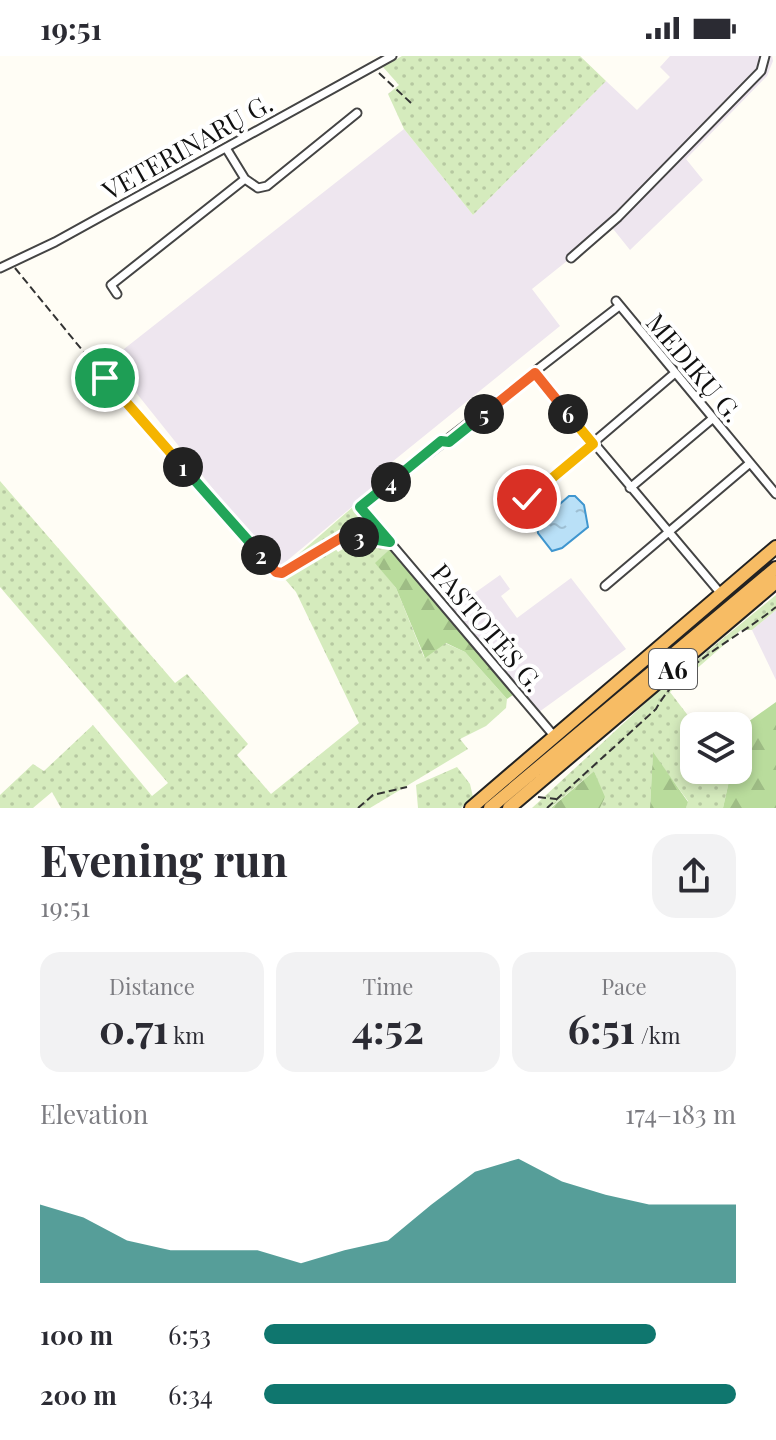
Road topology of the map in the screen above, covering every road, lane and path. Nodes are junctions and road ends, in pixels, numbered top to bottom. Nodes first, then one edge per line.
1 (392, 56) edge
2 (765, 56) edge
3 (372, 67) junction
4 (411, 103) dead end
5 (357, 113) dead end
6 (226, 148) junction
7 (245, 179) junction
8 (571, 258) dead end
9 (11, 264) junction
10 (0, 268) edge
11 (117, 294) dead end
12 (535, 373) junction
13 (675, 373) junction
14 (712, 419) junction
15 (593, 444) junction
16 (750, 463) junction
17 (630, 488) junction
18 (776, 494) edge
19 (527, 499) dead end
20 (669, 533) junction
21 (390, 542) junction
22 (776, 547) edge
23 (776, 568) edge
24 (776, 582) edge
25 (605, 586) dead end
26 (722, 595) junction
27 (776, 607) edge
28 (563, 747) junction
29 (407, 787) dead end
30 (557, 799) junction
31 (531, 802) dead end
32 (358, 808) edge
33 (471, 808) edge
34 (490, 808) edge
35 (509, 808) edge
36 (547, 808) edge

1 - 3 street, VETERINARŲ G.
2 - 8 street
3 - 4 path
3 - 6 street, VETERINARŲ G.
5 - 7 street
6 - 7 street
6 - 9 street, VETERINARŲ G.
7 - 11 street
9 - 10 street, VETERINARŲ G.
9 - 21 path
12 - 13 street, MEDIKŲ G.
12 - 15 street
12 - 21 street, PASTOTĖS G.
13 - 14 street, MEDIKŲ G.
13 - 15 street
14 - 16 street, MEDIKŲ G.
14 - 17 street
15 - 17 street
15 - 19 street
16 - 18 street, MEDIKŲ G.
16 - 20 street
17 - 20 street
20 - 25 street
20 - 26 street
21 - 28 street, PASTOTĖS G.
22 - 26 highway
23 - 28 highway, A6
24 - 28 highway, A6
26 - 28 highway
27 - 30 path
28 - 33 highway
28 - 34 highway, A6
28 - 35 highway, A6
29 - 32 path
30 - 31 path
30 - 36 path

